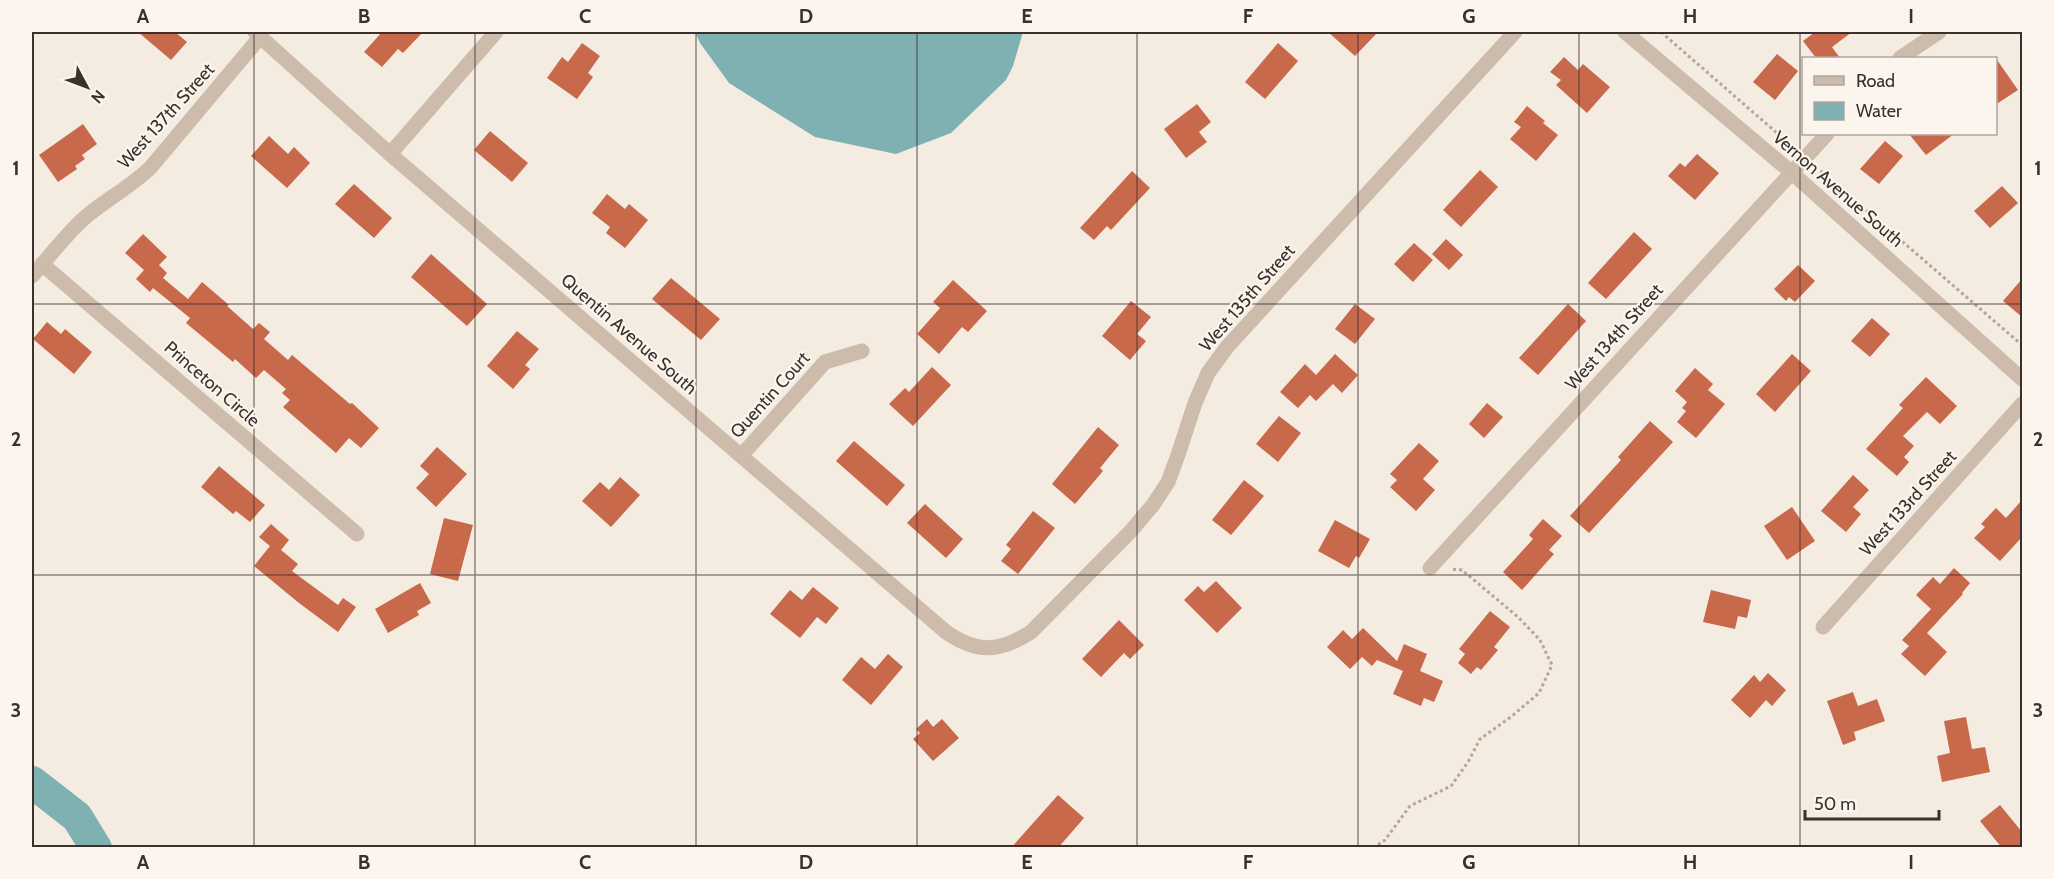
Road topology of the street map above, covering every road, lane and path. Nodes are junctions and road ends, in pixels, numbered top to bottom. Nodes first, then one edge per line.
1 (496, 32) edge
2 (1515, 32) edge
3 (1625, 32) edge
4 (1661, 32) edge
5 (1939, 32) edge
6 (258, 34) edge
7 (1902, 57) edge
8 (1826, 135) edge
9 (390, 154) junction
10 (1805, 158) junction
11 (1791, 172) junction
12 (42, 264) junction
13 (32, 276) edge
14 (2022, 345) edge
15 (862, 351) dead end
16 (2022, 379) edge
17 (2022, 404) edge
18 (741, 456) junction
19 (357, 534) dead end
20 (1430, 568) joint
21 (1823, 627) dead end
22 (989, 648) joint
23 (1373, 848) edge

1 - 9 street
2 - 22 street, West 135th Street
3 - 11 street, Vernon Avenue South
4 - 10 path
5 - 7 street
6 - 9 street, Quentin Avenue South
6 - 12 street, West 137th Street
8 - 10 street, West 134th Street
9 - 18 street, Quentin Avenue South
10 - 11 street, West 134th Street
10 - 14 path
11 - 16 street, Vernon Avenue South
11 - 20 street, West 134th Street
12 - 13 street, West 137th Street
12 - 19 street, Princeton Circle
15 - 18 street, Quentin Court
17 - 21 street, West 133rd Street
18 - 22 street, Quentin Avenue South
20 - 23 path

